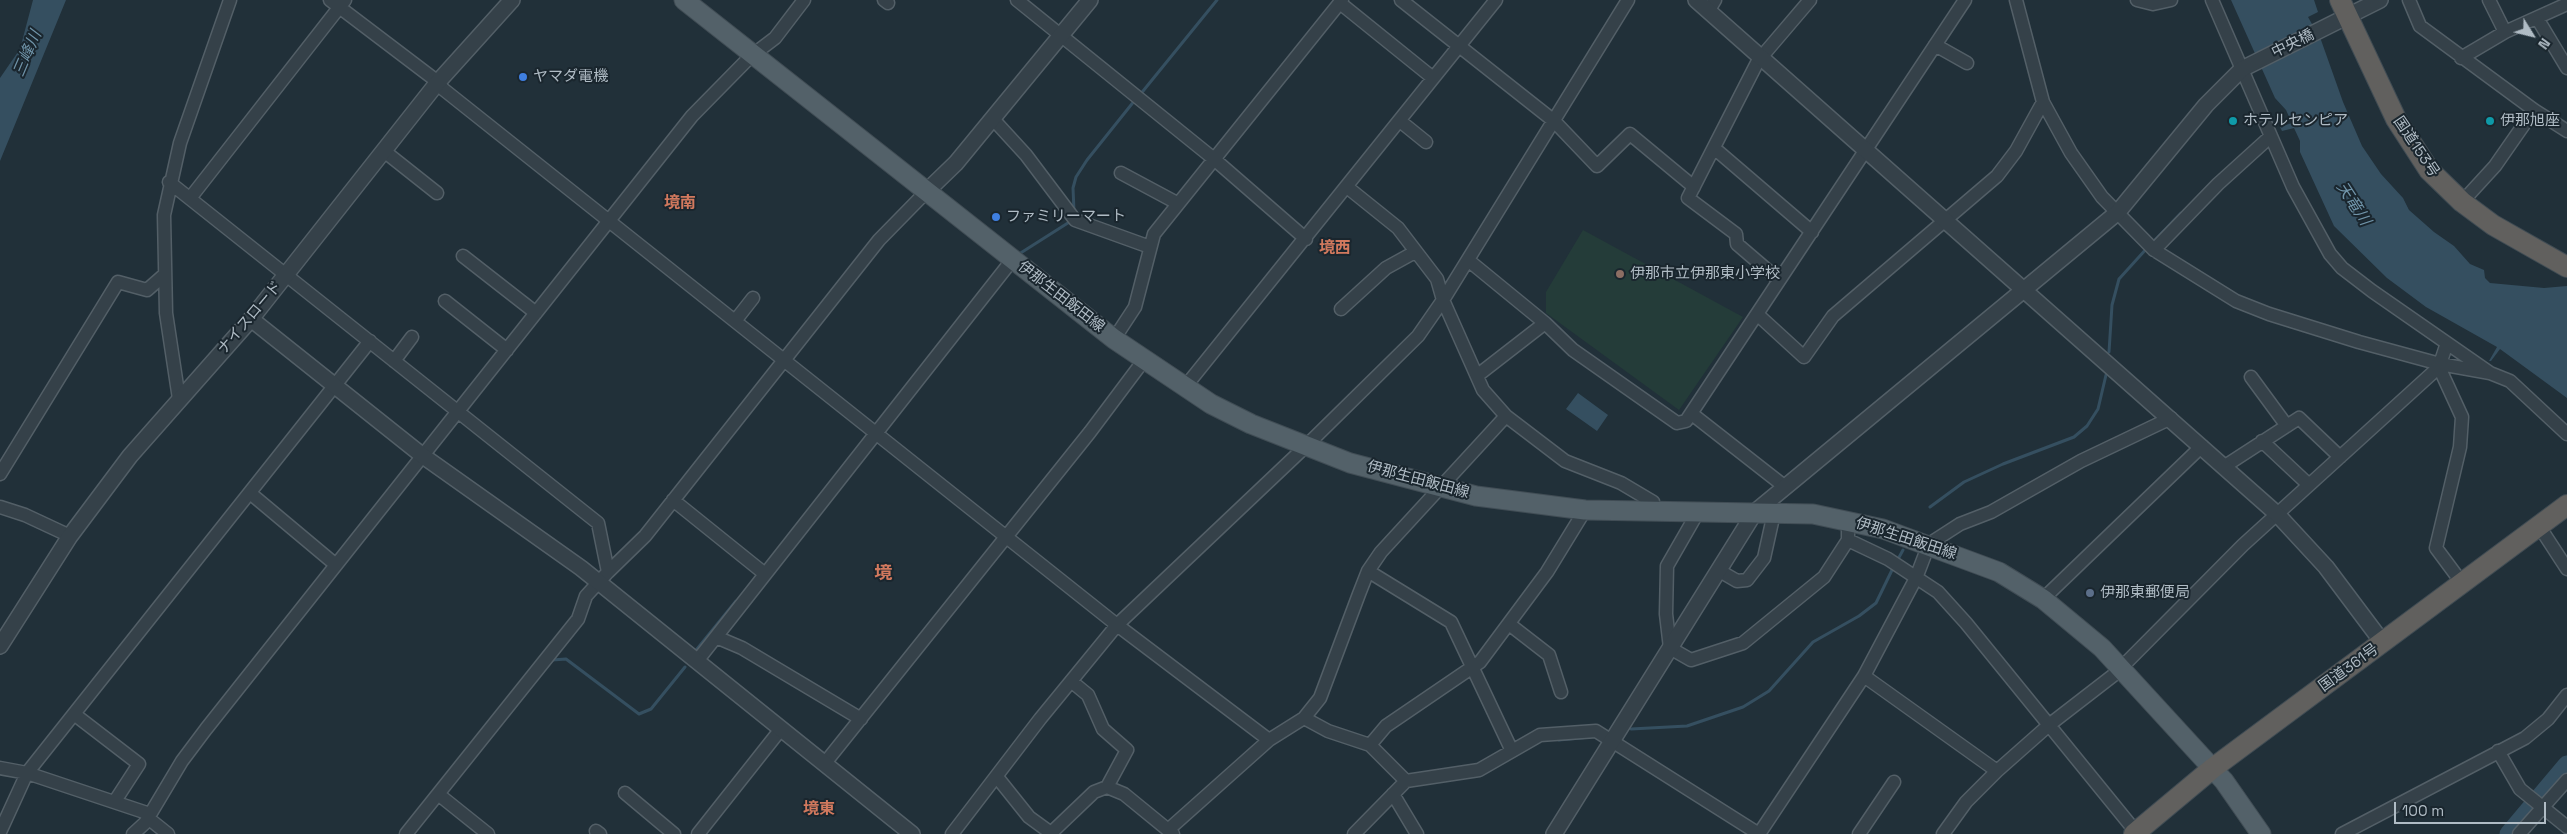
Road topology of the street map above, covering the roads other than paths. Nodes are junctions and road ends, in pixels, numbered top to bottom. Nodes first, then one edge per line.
1 (230, 0) edge
2 (512, 0) edge
3 (804, 0) edge
4 (1017, 0) edge
5 (1090, 0) edge
6 (1401, 0) edge
7 (1496, 0) edge
8 (1628, 0) edge
9 (1696, 0) edge
10 (1810, 0) edge
11 (1965, 0) edge
12 (2016, 0) edge
13 (2137, 0) edge
14 (2171, 0) edge
15 (2212, 0) edge
16 (2380, 0) edge
17 (2410, 0) edge
18 (2489, 0) edge
19 (687, 1) edge
20 (1341, 2) edge
21 (338, 3) edge
22 (2567, 4) edge
23 (1712, 5) edge
24 (2342, 13) edge
25 (2537, 18) junction
26 (2505, 32) junction
27 (1061, 36) junction
28 (1935, 45) junction
29 (1459, 46) junction
30 (755, 55) junction
31 (1762, 57) junction
32 (2461, 58) junction
33 (1967, 63) dead end
34 (2244, 68) junction
35 (2567, 68) edge
36 (1433, 78) junction
37 (438, 82) junction
38 (2043, 102) junction
39 (2534, 110) junction
40 (993, 119) junction
41 (1400, 121) junction
42 (1554, 121) junction
43 (2567, 131) edge
44 (2272, 136) junction
45 (1426, 142) dead end
46 (1714, 148) junction
47 (384, 151) junction
48 (1866, 151) junction
49 (1214, 159) junction
50 (1121, 173) dead end
51 (169, 182) junction
52 (1347, 187) junction
53 (1694, 187) junction
54 (927, 191) junction
55 (437, 193) dead end
56 (191, 197) junction
57 (2462, 202) junction
58 (1178, 203) junction
59 (2118, 212) junction
60 (609, 220) junction
61 (1945, 220) junction
62 (1812, 232) junction
63 (1306, 239) junction
64 (1150, 247) junction
65 (2154, 250) junction
66 (1415, 252) junction
67 (463, 256) dead end
68 (1013, 259) junction
69 (1468, 260) junction
70 (2567, 267) edge
71 (286, 275) junction
72 (163, 276) junction
73 (1779, 280) junction
74 (2023, 289) junction
75 (753, 298) dead end
76 (1443, 300) junction
77 (445, 301) dead end
78 (1341, 309) dead end
79 (536, 313) junction
80 (1757, 314) junction
81 (251, 319) junction
82 (735, 321) junction
83 (1545, 323) junction
84 (412, 337) dead end
85 (1114, 339) junction
86 (370, 341) junction
87 (2447, 343) junction
88 (507, 350) junction
89 (784, 359) junction
90 (1144, 360) junction
91 (394, 361) junction
92 (2440, 366) junction
93 (2490, 373) junction
94 (1478, 375) junction
95 (2251, 377) dead end
96 (334, 386) junction
97 (1185, 387) junction
98 (179, 398) junction
99 (458, 412) junction
100 (1692, 414) junction
101 (1506, 416) junction
102 (2171, 418) junction
103 (2287, 426) junction
104 (874, 432) junction
105 (2567, 434) edge
106 (2262, 441) junction
107 (2202, 446) junction
108 (1305, 447) junction
109 (423, 456) junction
110 (2340, 457) junction
111 (2225, 466) junction
112 (0, 474) edge
113 (2309, 484) junction
114 (1784, 486) junction
115 (1441, 488) junction
116 (250, 493) junction
117 (673, 500) junction
118 (2567, 505) edge
119 (0, 507) edge
120 (1585, 510) junction
121 (1652, 511) junction
122 (1698, 512) junction
123 (1755, 512) junction
124 (1774, 513) junction
125 (2277, 514) junction
126 (1848, 520) junction
127 (2539, 526) junction
128 (70, 536) junction
129 (1006, 537) junction
130 (1848, 540) junction
131 (1929, 544) junction
132 (336, 565) junction
133 (2567, 569) edge
134 (1718, 570) junction
135 (1368, 571) junction
136 (762, 572) junction
137 (604, 577) junction
138 (1916, 578) junction
139 (2462, 583) junction
140 (2043, 599) junction
141 (1117, 624) junction
142 (1509, 624) junction
143 (716, 637) junction
144 (2383, 642) junction
145 (0, 646) edge
146 (1670, 648) junction
147 (697, 661) junction
148 (1474, 666) junction
149 (2121, 667) junction
150 (1864, 676) junction
151 (1071, 681) junction
152 (1561, 692) dead end
153 (2567, 695) edge
154 (74, 714) junction
155 (1304, 718) junction
156 (861, 719) junction
157 (2049, 725) junction
158 (782, 729) junction
159 (1269, 740) junction
160 (1613, 741) junction
161 (1370, 745) junction
162 (1512, 751) junction
163 (2498, 751) junction
164 (825, 763) junction
165 (0, 768) edge
166 (2213, 768) junction
167 (1997, 771) junction
168 (27, 773) junction
169 (997, 777) junction
170 (2567, 780) edge
171 (1406, 781) junction
172 (1894, 782) dead end
173 (1108, 787) junction
174 (624, 793) dead end
175 (441, 796) junction
176 (1395, 797) junction
177 (115, 801) junction
178 (2542, 808) junction
179 (149, 816) junction
180 (2567, 828) edge
181 (0, 832) edge
182 (1170, 832) edge
183 (1051, 833) edge
184 (2135, 833) edge
185 (133, 834) edge
186 (168, 834) edge
187 (406, 834) edge
188 (488, 834) edge
189 (674, 834) edge
190 (698, 834) edge
191 (912, 834) edge
192 (952, 834) edge
193 (1354, 834) edge
194 (1417, 834) edge
195 (1554, 834) edge
196 (1759, 834) edge
197 (1859, 834) edge
198 (1943, 834) edge
199 (2261, 834) edge
200 (2342, 834) edge
201 (2519, 834) edge

1 - 51 street
2 - 37 street, ナイスロード
3 - 30 street
4 - 27 street
5 - 27 street
6 - 29 street
7 - 29 street
8 - 42 street
9 - 23 street
10 - 31 street
11 - 28 street
12 - 38 street
13 - 14 street
15 - 34 street
16 - 24 street, 中央橋
17 - 32 street
18 - 26 street
19 - 30 main road, 伊那生田飯田線
20 - 36 street
20 - 49 street
21 - 37 street
21 - 56 street
22 - 25 street
23 - 31 street
24 - 34 street, 中央橋
24 - 57 highway, 国道153号
25 - 26 street
25 - 35 street
26 - 32 street
27 - 40 street
27 - 49 street
28 - 33 street
28 - 48 street
29 - 36 street
29 - 42 street
30 - 54 main road, 伊那生田飯田線
30 - 60 street
31 - 46 street
31 - 48 street
32 - 39 street
34 - 44 street
34 - 59 street, 中央橋
36 - 41 street
37 - 47 street, ナイスロード
37 - 60 street
38 - 59 street
38 - 61 street
39 - 43 street
39 - 57 street
40 - 54 street
40 - 64 street
41 - 45 street
41 - 52 street
42 - 53 street
42 - 69 street
44 - 65 street
44 - 87 street
46 - 53 street
46 - 62 street
47 - 55 street
47 - 71 street, ナイスロード
48 - 61 street
48 - 62 street
49 - 58 street
49 - 63 street
50 - 58 street
51 - 56 street
51 - 72 street
52 - 63 street
52 - 66 street
53 - 73 street
54 - 68 main road, 伊那生田飯田線
54 - 89 street
56 - 71 street
57 - 70 highway, 国道153号
58 - 64 street
59 - 65 street
59 - 74 street, 中央橋
60 - 79 street
60 - 82 street
61 - 74 street
61 - 80 street
62 - 73 street
63 - 97 street
64 - 85 street
65 - 92 street
66 - 76 street
66 - 78 street
67 - 79 street
68 - 85 main road, 伊那生田飯田線
68 - 104 street
69 - 76 street
69 - 83 street
71 - 81 street, ナイスロード
71 - 86 street
72 - 98 street
72 - 112 street
73 - 80 street
74 - 102 street
74 - 114 street, 中央橋
75 - 82 street
76 - 94 street
76 - 108 street
77 - 88 street
79 - 88 street
80 - 100 street
81 - 96 street
81 - 98 street, ナイスロード
82 - 89 street
83 - 94 street
83 - 100 street
84 - 91 street
85 - 90 main road, 伊那生田飯田線
86 - 91 street
86 - 96 street
87 - 92 street
87 - 93 street
88 - 99 street
89 - 104 street
89 - 117 street
90 - 97 main road, 伊那生田飯田線
90 - 129 street
91 - 99 street
92 - 93 street
92 - 110 street
92 - 139 street
93 - 105 street
94 - 101 street
95 - 103 street
96 - 109 street
96 - 116 street
97 - 108 main road, 伊那生田飯田線
98 - 128 street, ナイスロード
99 - 109 street
99 - 137 street
100 - 114 street
101 - 115 street
101 - 121 street
102 - 107 street
102 - 131 street
103 - 106 street
103 - 110 street
104 - 129 street
104 - 136 street
106 - 111 street
106 - 113 street
107 - 111 street
107 - 140 street
108 - 115 main road, 伊那生田飯田線
108 - 141 street
109 - 132 street
109 - 137 street
110 - 113 street
111 - 125 street
113 - 125 street
114 - 123 street, 中央橋
115 - 120 main road, 伊那生田飯田線
115 - 135 street
116 - 132 street
116 - 154 street
117 - 136 street
117 - 137 street
118 - 127 highway, 国道361号
119 - 128 street
120 - 121 main road, 伊那生田飯田線
120 - 142 street
121 - 122 main road, 伊那生田飯田線
122 - 123 main road, 伊那生田飯田線
122 - 146 street
123 - 124 main road, 伊那生田飯田線
123 - 134 street, 中央橋
124 - 126 main road, 伊那生田飯田線
124 - 134 street
125 - 144 street
125 - 149 street
126 - 130 street
126 - 131 main road, 伊那生田飯田線
127 - 133 street
127 - 139 highway, 国道361号
128 - 145 street, ナイスロード
129 - 141 street
129 - 156 street
130 - 138 street
130 - 146 street
131 - 138 street
131 - 140 main road, 伊那生田飯田線
132 - 179 street
134 - 146 street, 中央橋
135 - 148 street
135 - 155 street
136 - 143 street
137 - 147 street
137 - 175 street
138 - 150 street
138 - 157 street
139 - 144 highway, 国道361号
140 - 149 main road, 伊那生田飯田線
141 - 151 street
141 - 159 street
142 - 148 street
142 - 152 street
143 - 147 street
143 - 156 street
144 - 166 highway, 国道361号
146 - 160 street, 中央橋
147 - 158 street
148 - 161 street
148 - 162 street
149 - 157 street
149 - 166 main road, 伊那生田飯田線
150 - 167 street
150 - 196 street
151 - 169 street
151 - 173 street
153 - 163 street
154 - 168 street
154 - 177 street
155 - 159 street
155 - 161 street
156 - 164 street
157 - 167 street
157 - 184 street
158 - 164 street
158 - 190 street
159 - 182 street
160 - 162 street
160 - 195 street, 中央橋
160 - 196 street
161 - 171 street
162 - 171 street
163 - 178 street
163 - 200 street
164 - 191 street
165 - 168 street
166 - 184 highway, 国道361号
166 - 199 main road, 伊那生田飯田線
167 - 198 street
168 - 177 street
168 - 181 street
169 - 183 street
169 - 192 street
170 - 178 street
171 - 176 street
172 - 197 street
173 - 182 street
173 - 183 street
174 - 189 street
175 - 187 street
175 - 188 street
176 - 193 street
176 - 194 street
177 - 179 street
178 - 180 street
178 - 201 street
179 - 185 street
179 - 186 street

